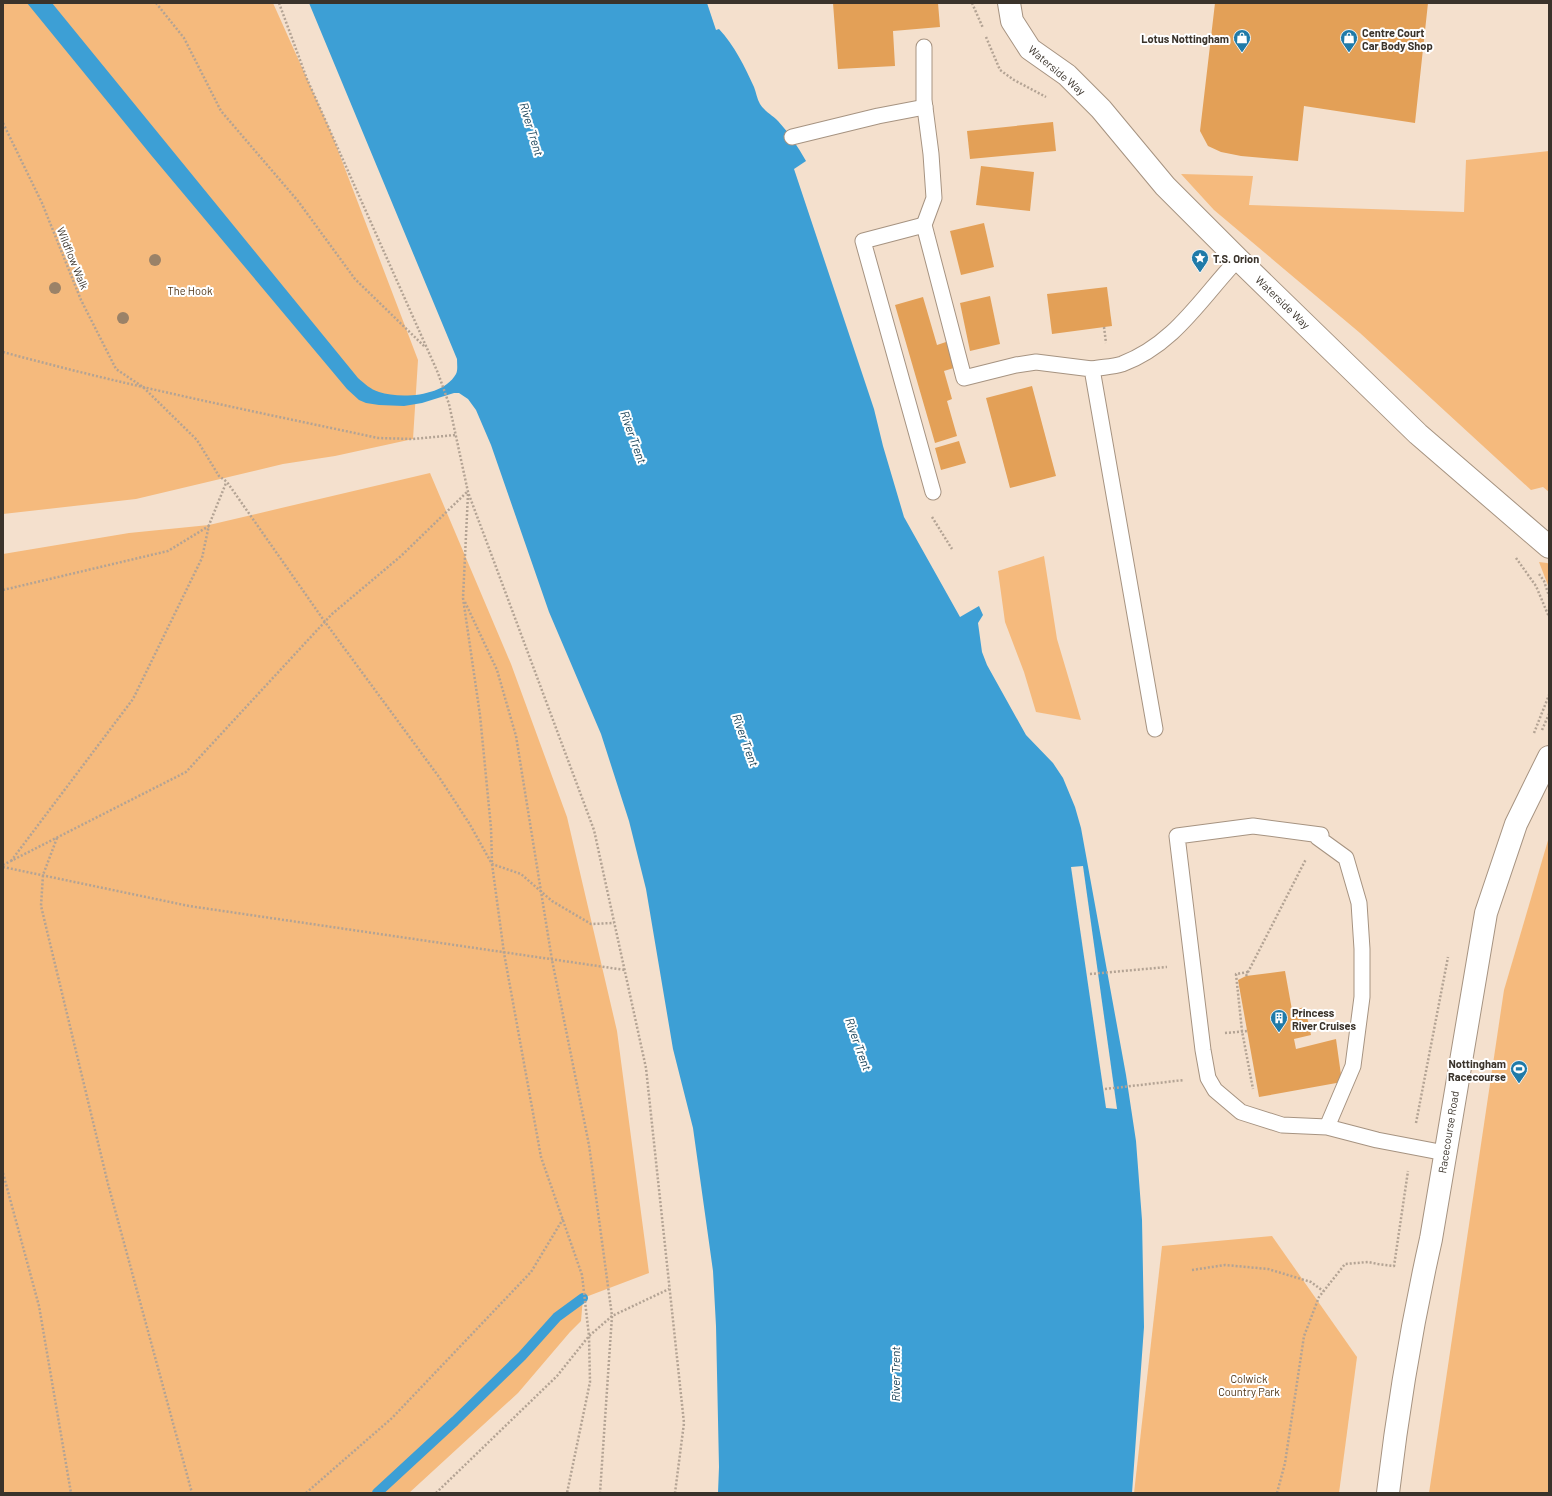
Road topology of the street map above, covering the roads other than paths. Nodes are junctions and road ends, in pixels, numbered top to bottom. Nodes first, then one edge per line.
1 (1009, 3) edge
2 (924, 47) dead end
3 (925, 107) junction
4 (792, 136) dead end
5 (924, 225) junction
6 (1238, 259) junction
7 (1092, 369) junction
8 (933, 492) dead end
9 (1549, 547) edge
10 (1155, 729) dead end
11 (1549, 757) edge
12 (1327, 1127) junction
13 (1445, 1153) junction
14 (1388, 1493) edge

1 - 6 street, Waterside Way
2 - 3 lane
3 - 4 lane
3 - 5 lane
5 - 7 lane
5 - 8 lane
6 - 7 lane
6 - 9 street, Waterside Way
7 - 10 lane
11 - 13 street, Racecourse Road
12 - 12 lane
12 - 13 lane
13 - 14 street, Racecourse Road

